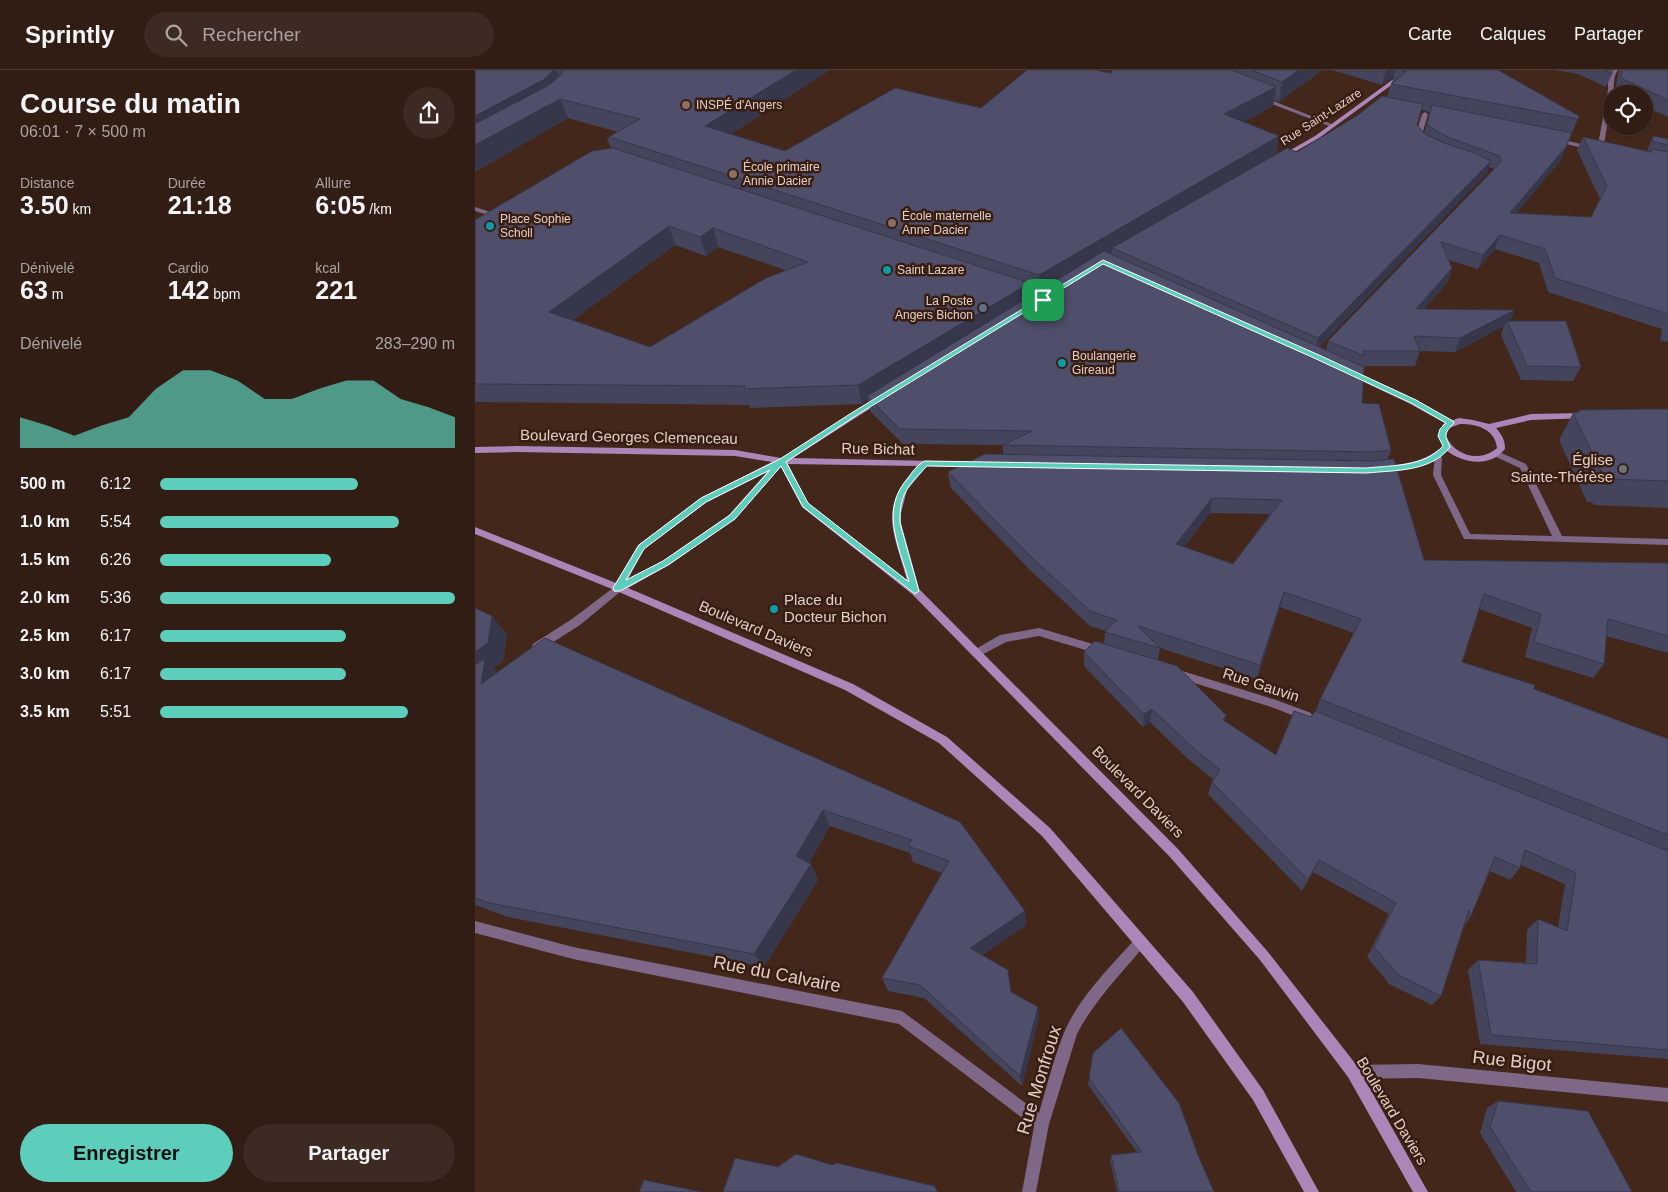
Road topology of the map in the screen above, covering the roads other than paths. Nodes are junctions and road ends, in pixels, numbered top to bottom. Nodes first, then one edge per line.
1 (1409, 70) edge
2 (1615, 70) edge
3 (1258, 97) edge
4 (1366, 102) junction
5 (1375, 104) edge
6 (1416, 113) edge
7 (1425, 114) junction
8 (1433, 116) edge
9 (1331, 125) junction
10 (1553, 140) edge
11 (1431, 148) edge
12 (1600, 150) junction
13 (1608, 151) edge
14 (1274, 162) edge
15 (475, 209) edge
16 (490, 220) edge
17 (1342, 368) edge
18 (887, 394) edge
19 (1599, 416) edge
20 (1451, 423) junction
21 (1490, 428) junction
22 (1447, 447) junction
23 (475, 450) edge
24 (1497, 454) junction
25 (1438, 457) junction
26 (782, 461) junction
27 (925, 463) junction
28 (991, 464) edge
29 (1376, 470) edge
30 (475, 530) edge
31 (1559, 540) junction
32 (1668, 542) edge
33 (617, 588) junction
34 (915, 591) junction
35 (530, 652) edge
36 (978, 654) junction
37 (1115, 655) edge
38 (1162, 669) edge
39 (1322, 722) edge
40 (475, 927) edge
41 (1141, 941) junction
42 (1353, 1072) junction
43 (1668, 1095) edge
44 (1041, 1124) junction
45 (1029, 1192) edge
46 (1312, 1192) edge
47 (1421, 1192) edge

1 - 4 main road, Rue Saint-Lazare
2 - 12 street
3 - 9 street
4 - 5 street
4 - 9 main road, Rue Saint-Lazare
6 - 7 street
7 - 8 street
7 - 11 street
9 - 14 main road, Rue Saint-Lazare
10 - 12 street
12 - 13 street
15 - 16 street
17 - 20 street
18 - 26 main road
19 - 21 main road
20 - 21 main road
20 - 22 main road
21 - 24 main road
22 - 24 main road
22 - 25 main road
23 - 26 main road, Boulevard Georges Clemenceau
24 - 31 street
25 - 29 main road
25 - 31 street
26 - 27 main road, Rue Bichat
26 - 33 main road
26 - 33 main road
26 - 34 main road, Boulevard Daviers
27 - 28 main road, Rue Bichat
27 - 34 main road
30 - 33 main road
31 - 32 street
33 - 35 street
33 - 41 main road, Boulevard Daviers
34 - 36 main road, Boulevard Daviers
36 - 37 street
36 - 42 main road, Boulevard Daviers
38 - 39 street, Rue Gauvin
40 - 44 street, Rue du Calvaire
41 - 44 street, Rue Monfroux
41 - 46 main road, Boulevard Daviers
42 - 43 street, Rue Bigot
42 - 47 main road, Boulevard Daviers
44 - 45 street, Rue Monfroux

